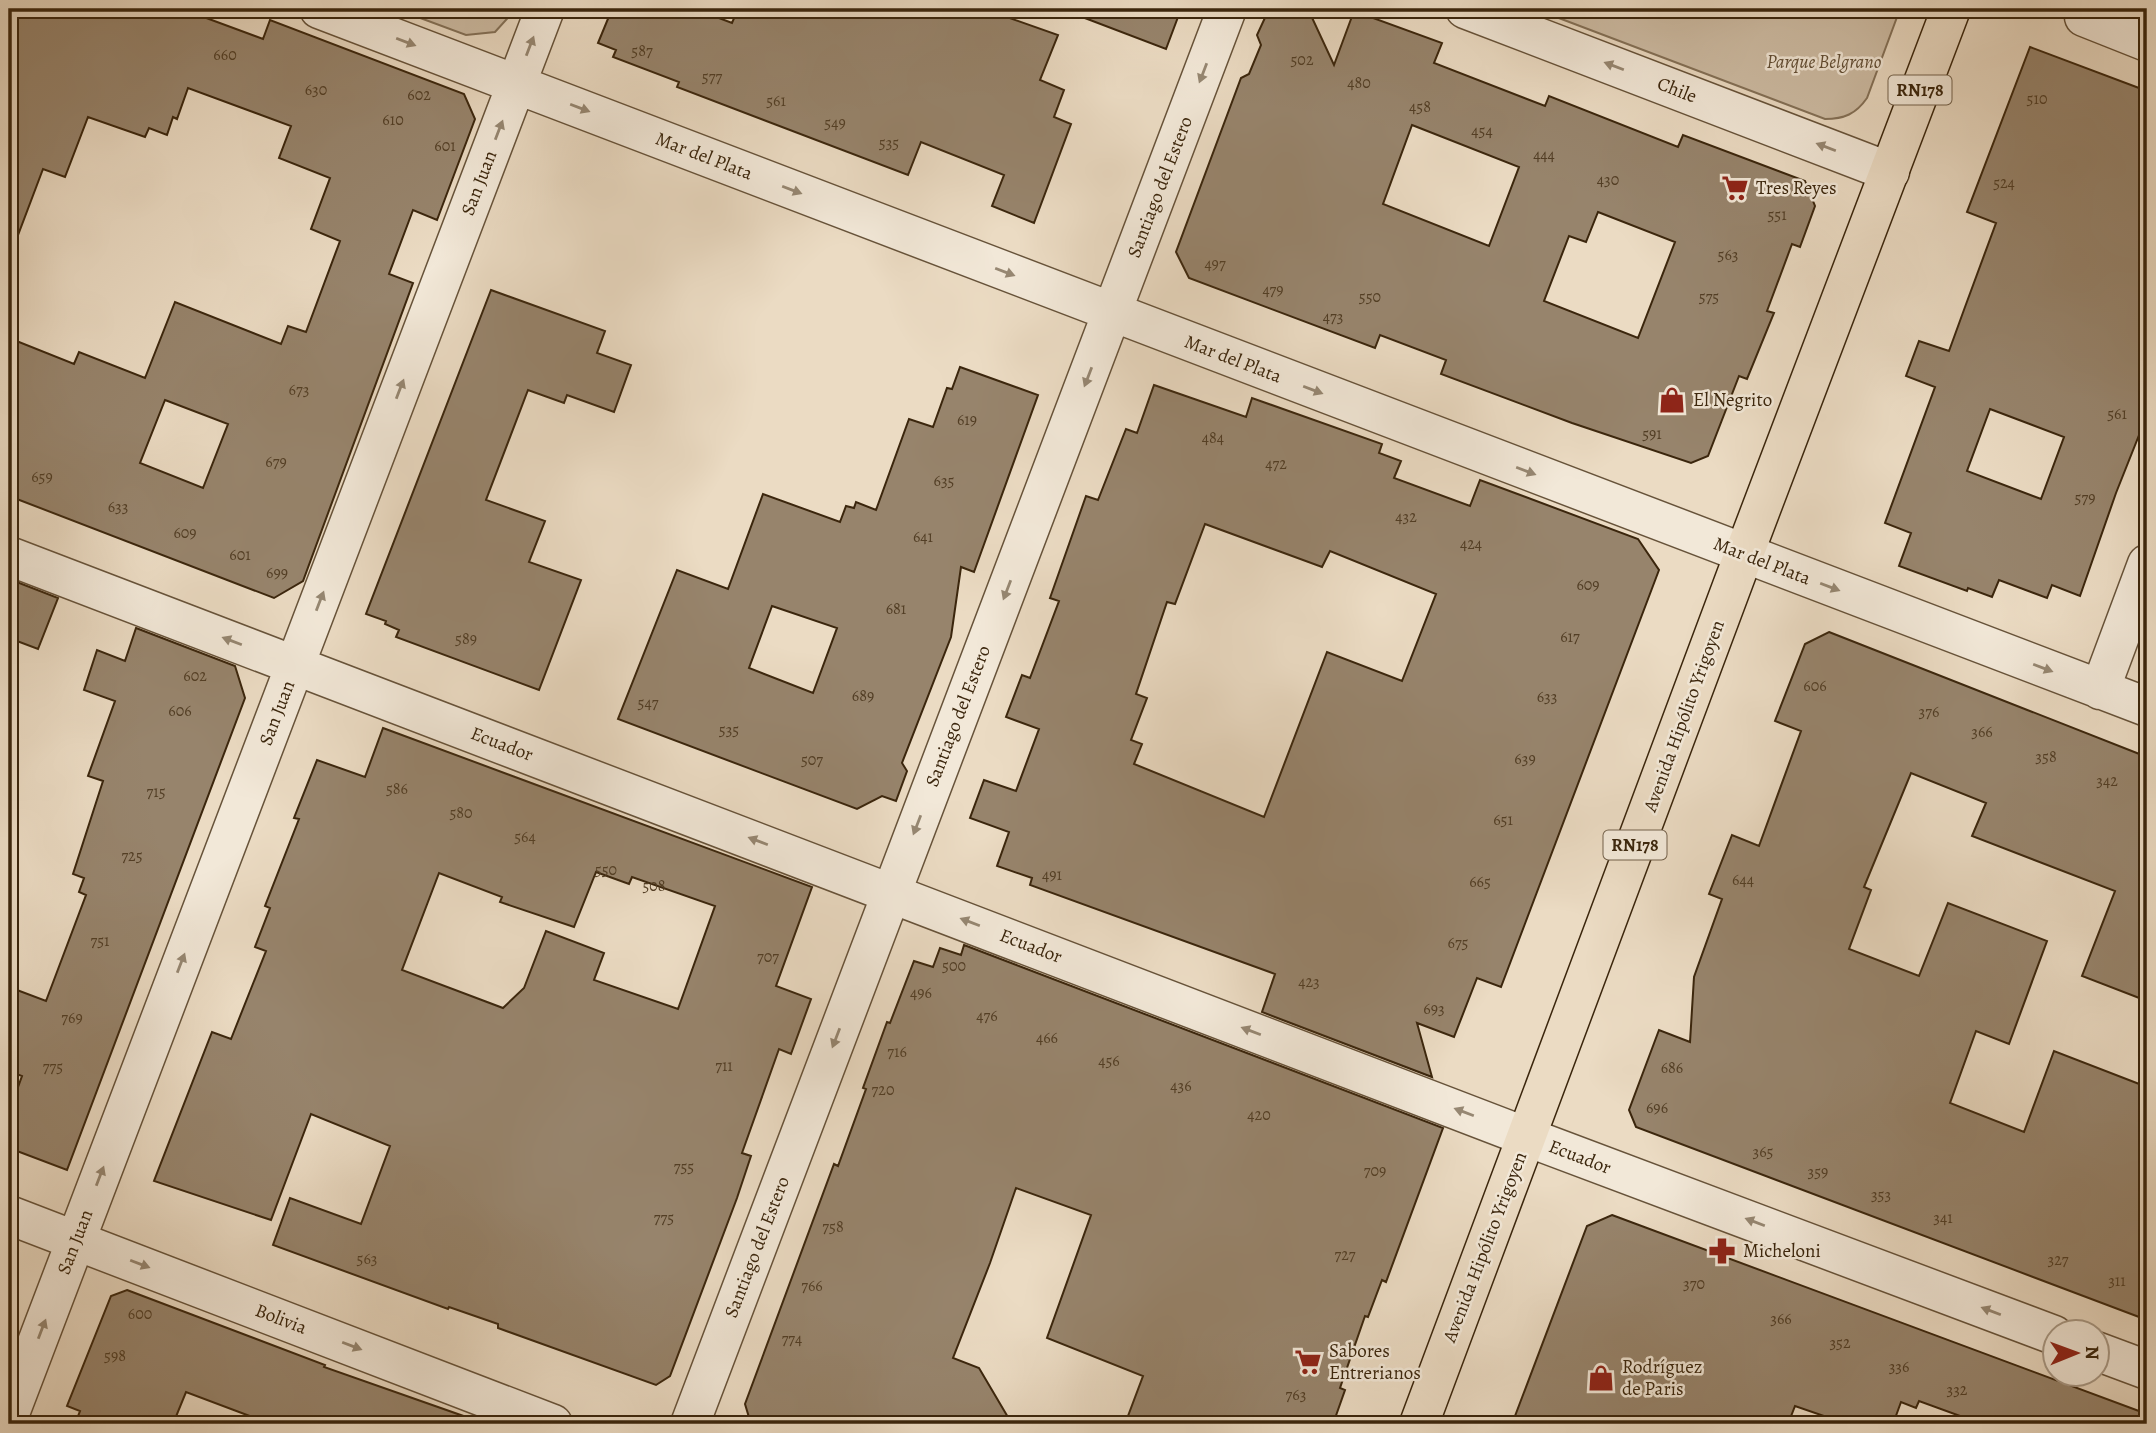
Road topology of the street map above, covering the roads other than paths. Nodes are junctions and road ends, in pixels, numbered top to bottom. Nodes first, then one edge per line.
1 (319, 9) edge
2 (545, 9) edge
3 (1227, 9) edge
4 (1465, 9) edge
5 (1951, 9) edge
6 (2084, 17) dead end
7 (2147, 42) edge
8 (516, 83) junction
9 (1890, 172) junction
10 (1112, 313) junction
11 (1744, 554) junction
12 (9, 556) edge
13 (2147, 564) edge
14 (295, 665) junction
15 (2100, 690) junction
16 (2147, 707) edge
17 (891, 892) junction
18 (1527, 1137) junction
19 (9, 1215) edge
20 (76, 1240) junction
21 (2040, 1330) edge
22 (2110, 1356) edge
23 (2147, 1370) edge
24 (9, 1416) edge
25 (553, 1424) edge
26 (690, 1424) edge
27 (1419, 1424) edge

1 -> 8 street, Mar del Plata
8 -> 2 street, San Juan
3 -> 10 street, Santiago del Estero
9 -> 4 street, Chile
5 - 9 main road, Avenida Hipólito Yrigoyen / RN178
6 - 7 street
8 -> 10 street, Mar del Plata
14 -> 8 street, San Juan
9 - 11 main road, Avenida Hipólito Yrigoyen / RN178
10 -> 11 street, Mar del Plata
10 -> 17 street, Santiago del Estero
11 -> 15 street, Mar del Plata
11 - 18 main road, Avenida Hipólito Yrigoyen / RN178
14 -> 12 street, Ecuador
13 - 15 street
17 -> 14 street, Ecuador
20 -> 14 street, San Juan
15 - 16 street, Mar del Plata
18 -> 17 street, Ecuador
17 -> 26 street, Santiago del Estero
21 -> 18 street, Ecuador
18 - 27 main road, Avenida Hipólito Yrigoyen / RN178
19 - 20 street, Bolivia
24 -> 20 street, San Juan
20 -> 25 street, Bolivia
22 - 23 street

